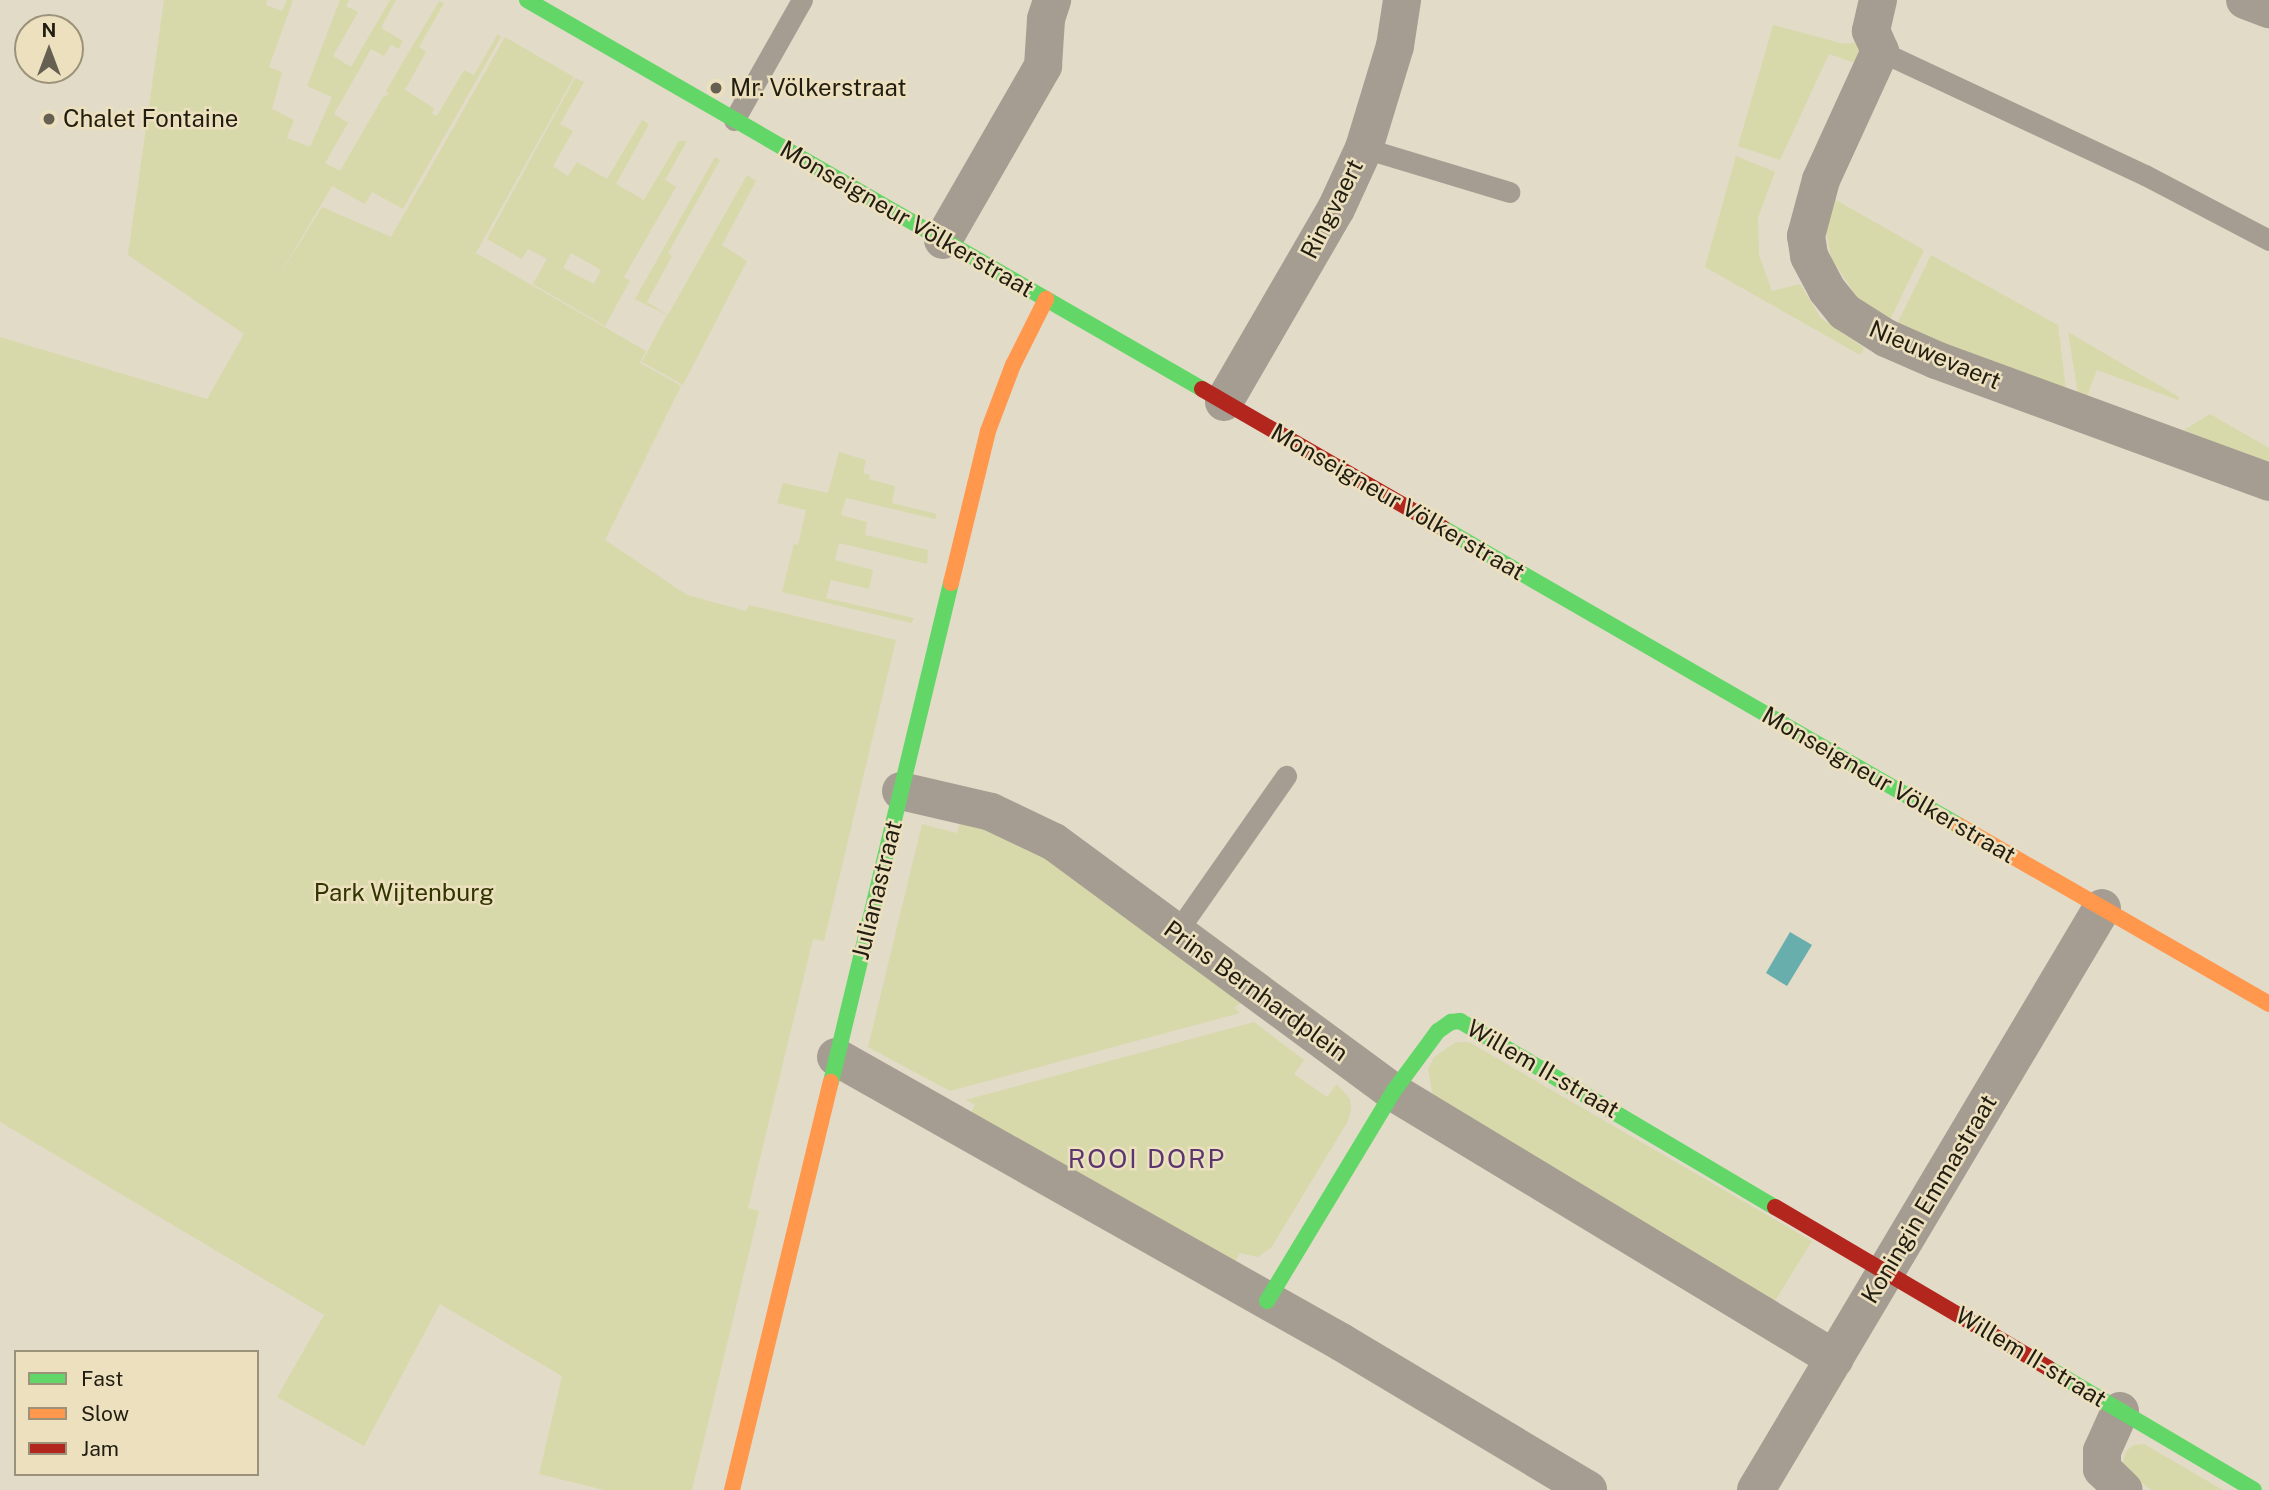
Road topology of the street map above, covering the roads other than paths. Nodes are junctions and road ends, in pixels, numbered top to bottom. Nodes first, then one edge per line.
1 (527, 0) edge
2 (802, 0) edge
3 (1052, 0) edge
4 (1402, 0) edge
5 (1878, 0) edge
6 (2245, 0) edge
7 (2269, 9) edge
8 (1880, 51) junction
9 (734, 120) junction
10 (1364, 148) junction
11 (1510, 192) dead end
12 (943, 240) junction
13 (2269, 240) edge
14 (1046, 299) junction
15 (1224, 402) junction
16 (2269, 482) edge
17 (1286, 776) dead end
18 (901, 791) junction
19 (2102, 908) junction
20 (1176, 933) junction
21 (2266, 996) edge
22 (836, 1057) junction
23 (1393, 1092) junction
24 (1886, 1270) junction
25 (1267, 1301) junction
26 (1835, 1359) junction
27 (2120, 1411) junction
28 (732, 1487) edge
29 (758, 1490) edge
30 (1588, 1490) edge
31 (1756, 1490) edge
32 (2124, 1490) edge
33 (2254, 1490) edge

1 - 9 street, Monseigneur Völkerstraat
2 - 9 lane
3 - 12 street
4 - 10 street, Ringvaert
5 - 8 street
6 - 7 street
8 - 13 lane
8 - 16 street, Nieuwevaert
9 - 12 street, Monseigneur Völkerstraat
10 - 11 lane
10 - 15 street, Ringvaert
12 - 14 street, Monseigneur Völkerstraat
14 - 15 street, Monseigneur Völkerstraat
14 - 18 street, Julianastraat
15 - 19 street, Monseigneur Völkerstraat
17 - 20 lane
18 - 20 street, Prins Bernhardplein
18 - 22 street, Julianastraat
19 - 21 street, Monseigneur Völkerstraat
19 - 24 street, Koningin Emmastraat
20 - 23 street, Prins Bernhardplein
22 - 25 street
22 - 28 street, Julianastraat
23 - 24 street, Willem II-straat
23 - 25 street
23 - 26 street
24 - 26 street, Koningin Emmastraat
24 - 27 street, Willem II-straat
25 - 30 street
26 - 31 street, Koningin Emmastraat
27 - 32 street, Willem II-straat
27 - 33 street, Willem II-straat
28 - 29 lane

